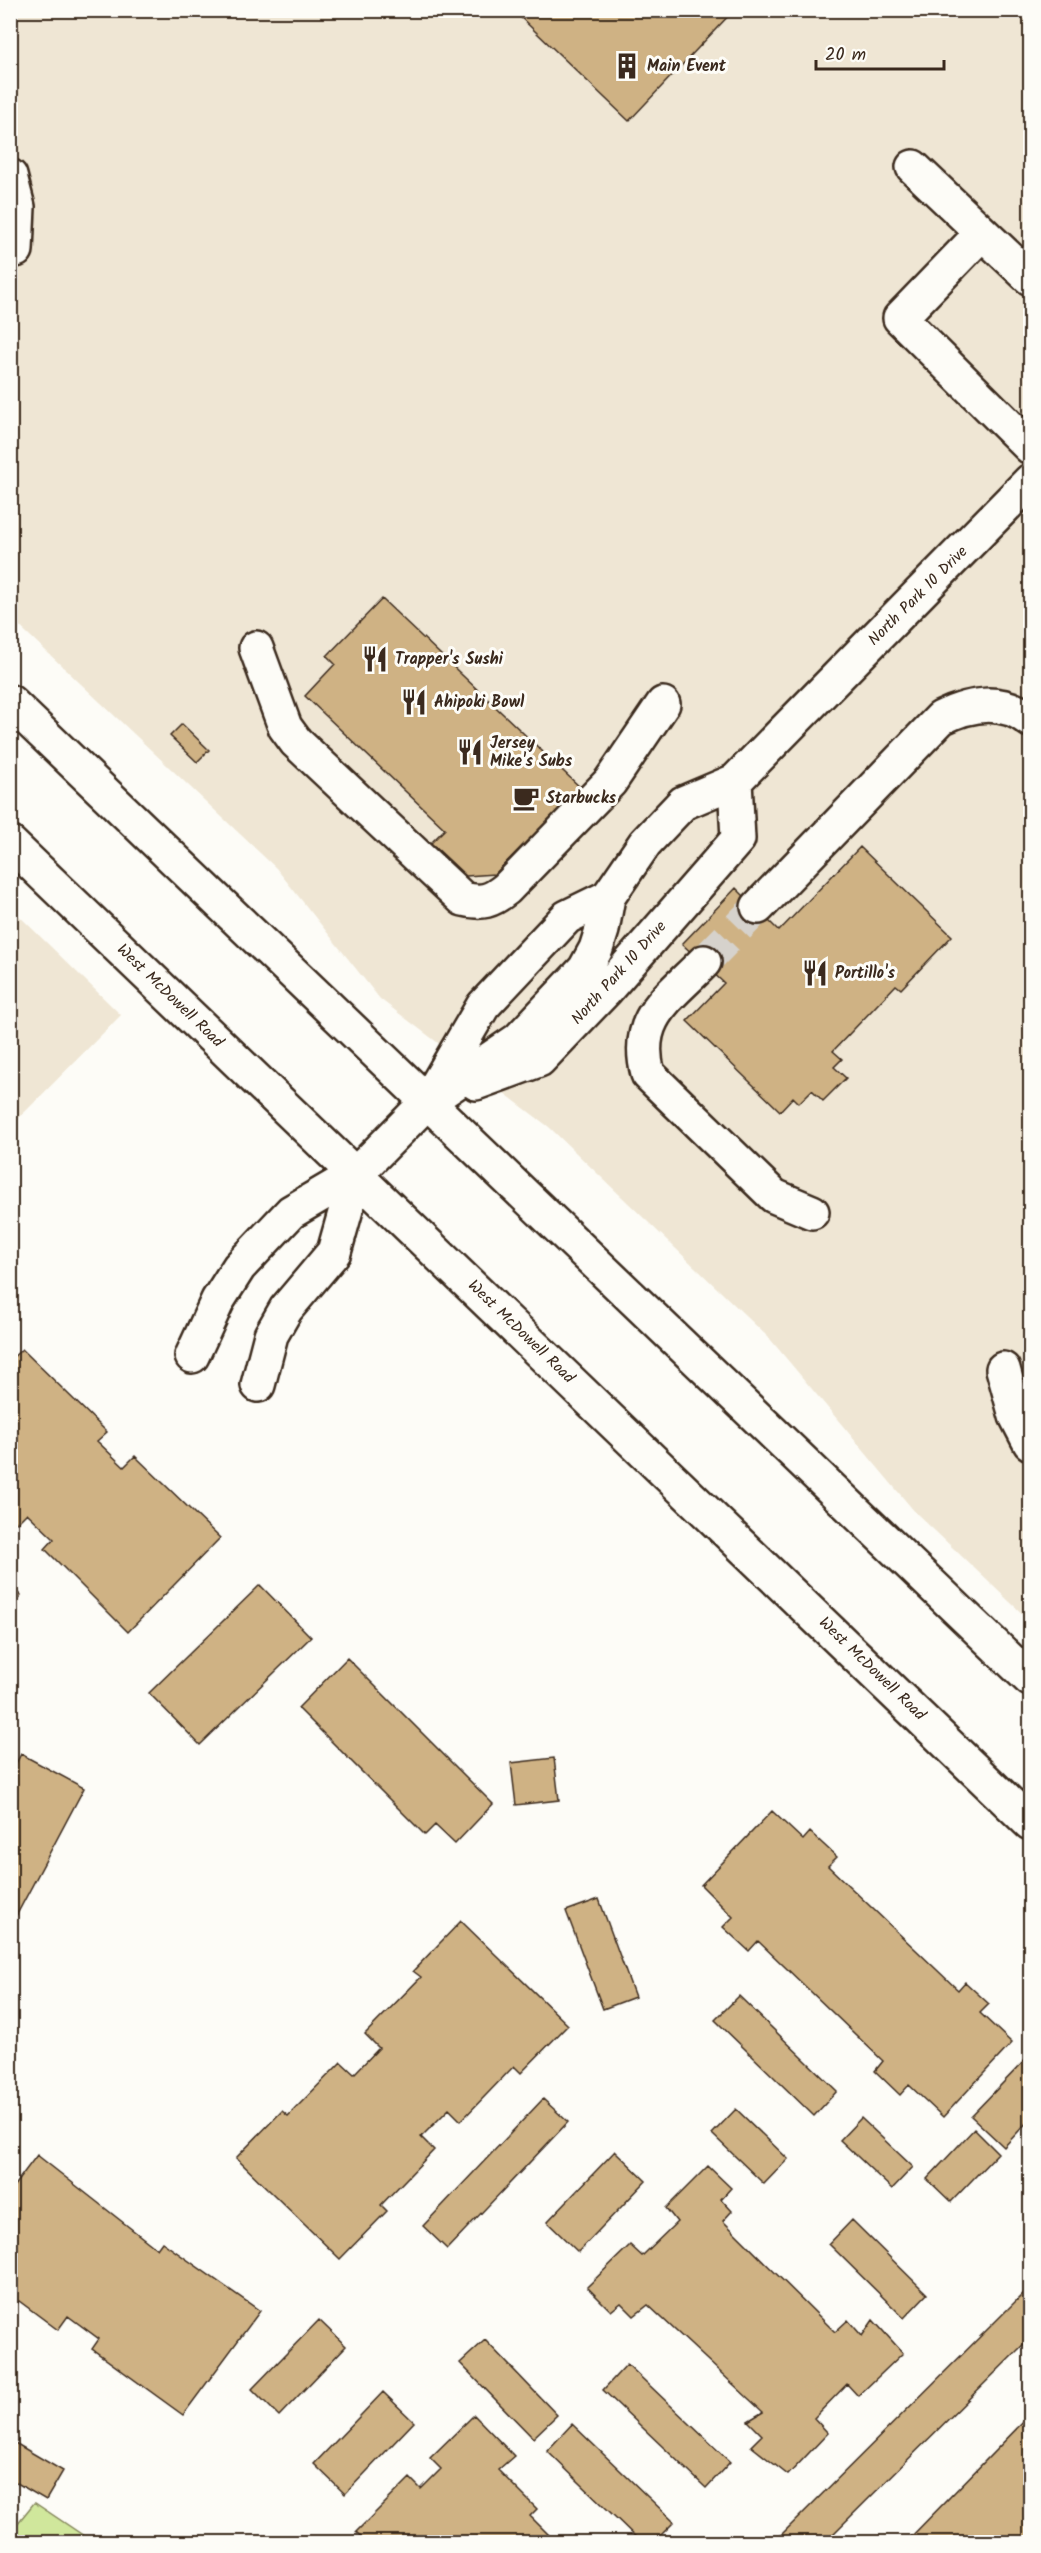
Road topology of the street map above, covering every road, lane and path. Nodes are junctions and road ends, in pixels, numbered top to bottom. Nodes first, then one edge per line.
1 (913, 167) dead end
2 (10, 176) edge
3 (982, 233) junction
4 (16, 250) dead end
5 (1030, 278) edge
6 (1030, 447) edge
7 (1030, 481) edge
8 (255, 648) dead end
9 (10, 702) edge
10 (663, 704) dead end
11 (1030, 720) edge
12 (735, 781) junction
13 (10, 843) edge
14 (608, 897) junction
15 (758, 907) tunnel mouth
16 (704, 962) tunnel mouth
17 (427, 1102) junction
18 (356, 1174) junction
19 (812, 1212) dead end
20 (192, 1356) dead end
21 (1003, 1370) dead end
22 (258, 1385) dead end
23 (1030, 1443) edge
24 (1030, 1679) edge
25 (1030, 1823) edge

1 - 3 main road
2 - 4 main road
3 - 5 main road
3 - 6 main road
7 - 12 main road, North Park 10 Drive
8 - 10 main road
9 - 17 main road
11 - 15 main road
12 - 14 main road, North Park 10 Drive
12 - 17 main road, North Park 10 Drive
13 - 18 main road, West McDowell Road
14 - 17 main road, North Park 10 Drive
14 - 17 main road, North Park 10 Drive
16 - 19 main road
17 - 18 main road, North Park 10 Drive
17 - 24 main road
18 - 20 main road
18 - 22 main road
18 - 25 main road, West McDowell Road
21 - 23 main road

